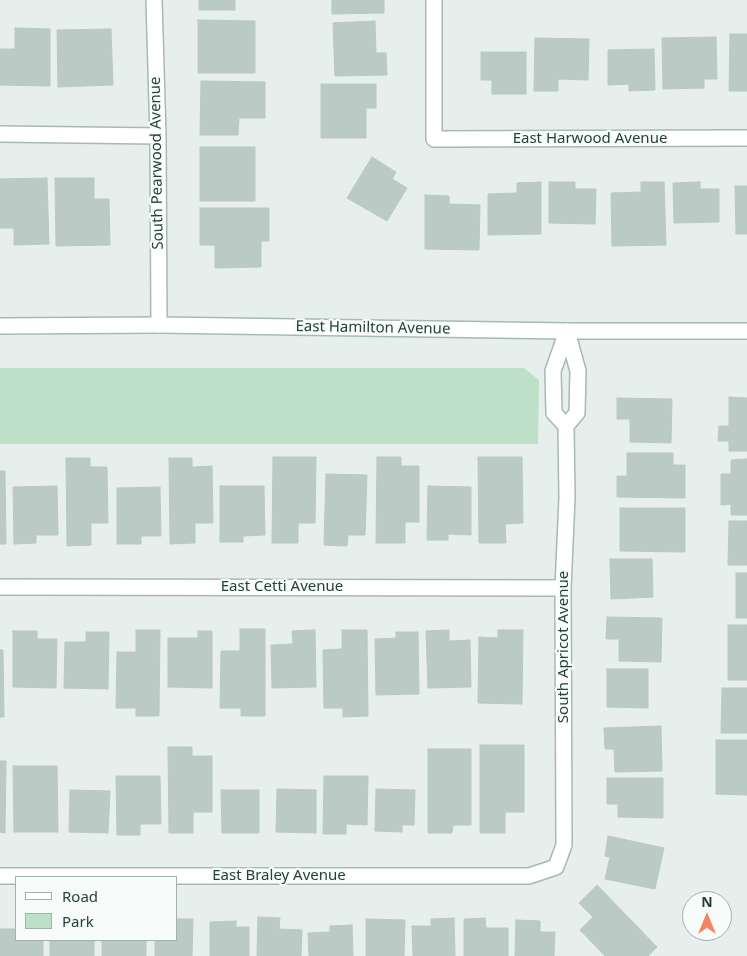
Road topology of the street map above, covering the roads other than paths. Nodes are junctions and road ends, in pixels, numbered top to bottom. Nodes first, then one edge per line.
1 (154, 0) edge
2 (434, 0) edge
3 (0, 134) edge
4 (158, 136) junction
5 (747, 138) edge
6 (159, 325) junction
7 (0, 326) edge
8 (567, 331) junction
9 (747, 331) edge
10 (566, 426) junction
11 (0, 587) edge
12 (563, 588) junction
13 (556, 867) joint
14 (0, 876) edge

1 - 4 street, South Pearwood Avenue
2 - 5 street, East Harwood Avenue
3 - 4 street
4 - 6 street, South Pearwood Avenue
6 - 7 street, East Hamilton Avenue
6 - 8 street, East Hamilton Avenue
8 - 9 street, East Hamilton Avenue
8 - 10 street, South Apricot Avenue
8 - 10 street
10 - 12 street, South Apricot Avenue
11 - 12 street, East Cetti Avenue
12 - 13 street, South Apricot Avenue
13 - 14 street, East Braley Avenue

